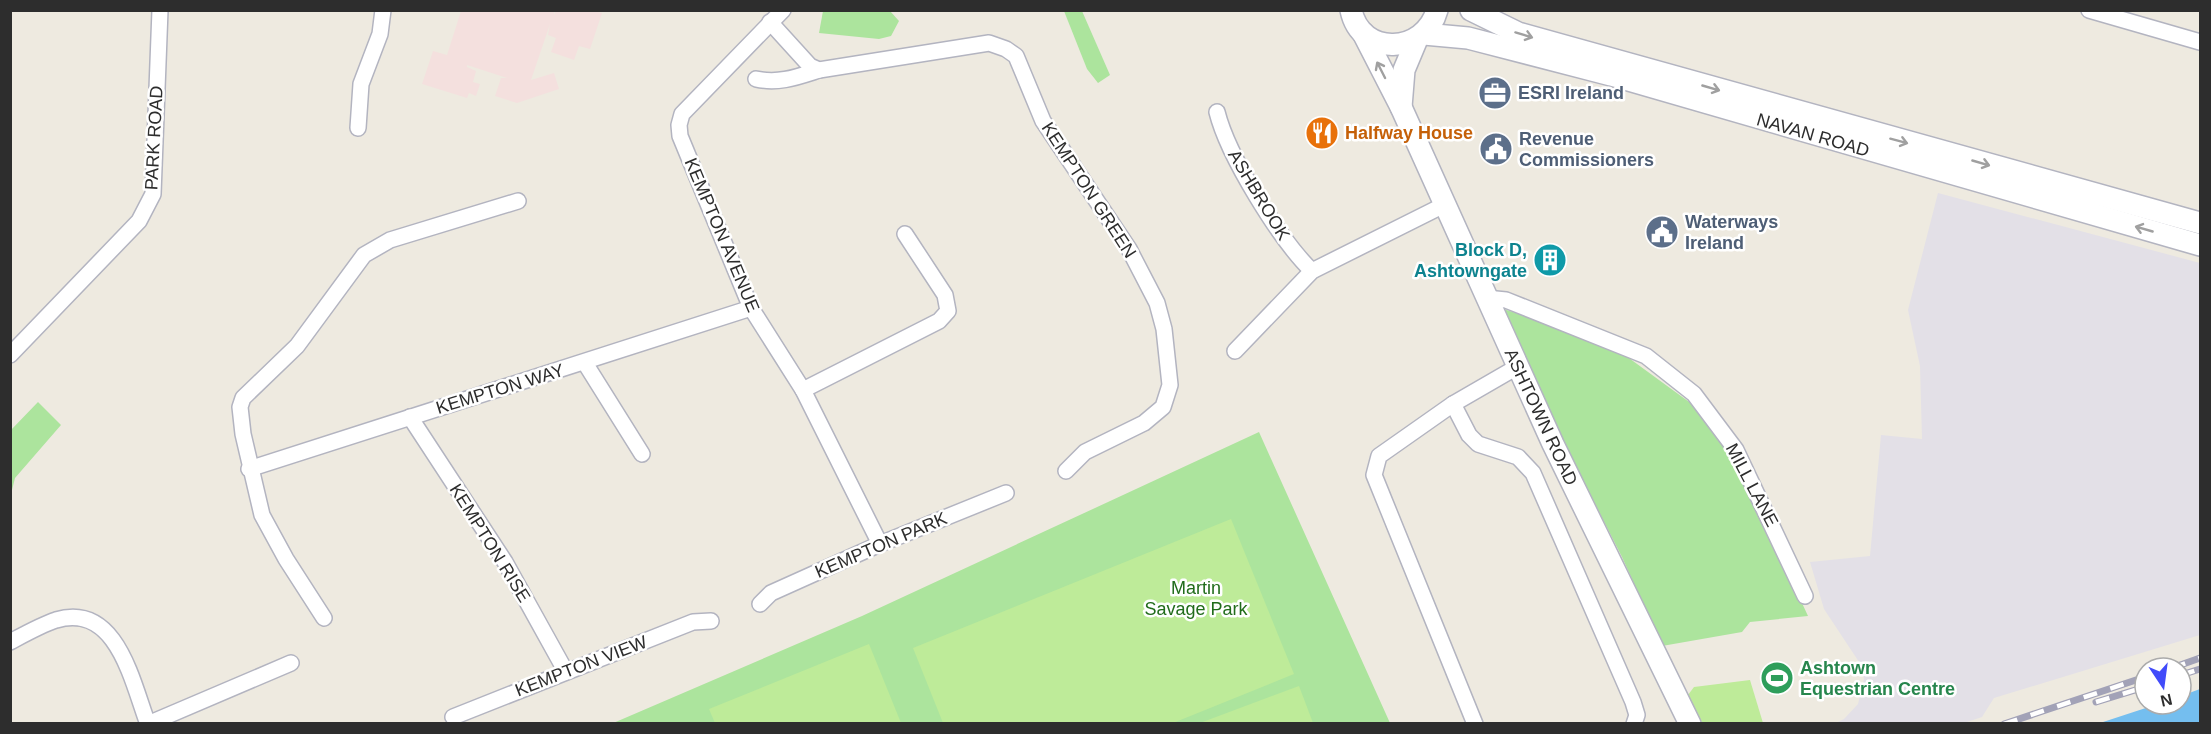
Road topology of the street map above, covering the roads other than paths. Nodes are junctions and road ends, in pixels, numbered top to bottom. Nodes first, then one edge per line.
1 (160, 10) edge
2 (383, 10) edge
3 (783, 10) edge
4 (1437, 10) edge
5 (1471, 10) edge
6 (2089, 10) edge
7 (1352, 18) edge
8 (770, 22) junction
9 (1420, 37) junction
10 (2200, 38) edge
11 (819, 70) junction
12 (756, 79) dead end
13 (1401, 106) junction
14 (1217, 112) dead end
15 (358, 128) dead end
16 (518, 201) dead end
17 (1444, 205) junction
18 (2195, 218) edge
19 (905, 234) dead end
20 (2200, 245) edge
21 (1312, 271) junction
22 (1486, 298) junction
23 (752, 308) junction
24 (1235, 351) dead end
25 (10, 355) edge
26 (585, 363) junction
27 (1517, 367) junction
28 (804, 390) junction
29 (1453, 404) junction
30 (410, 417) junction
31 (642, 454) dead end
32 (249, 469) junction
33 (1066, 471) dead end
34 (1006, 493) dead end
35 (880, 544) junction
36 (1805, 596) dead end
37 (760, 604) dead end
38 (324, 618) dead end
39 (711, 621) dead end
40 (10, 642) edge
41 (291, 663) dead end
42 (566, 672) junction
43 (453, 717) dead end
44 (1474, 723) edge
45 (1634, 723) edge
46 (1690, 723) edge

1 - 25 street, PARK ROAD
2 - 15 street
3 - 8 street, KEMPTON AVENUE
4 - 9 main road, ASHTOWN ROAD
5 -> 18 main road, NAVAN ROAD
6 - 10 street
7 - 9 main road, NAVAN ROAD
13 -> 7 main road, ASHTOWN ROAD
8 - 11 street
8 - 23 street, KEMPTON AVENUE
9 - 13 main road, ASHTOWN ROAD
20 -> 9 main road, NAVAN ROAD
11 - 12 street, KEMPTON GREEN
11 - 33 street, KEMPTON GREEN
13 - 17 main road, ASHTOWN ROAD
14 - 21 street, ASHBROOK
16 - 32 street
17 - 21 street
17 - 22 main road, ASHTOWN ROAD
19 - 28 street
21 - 24 street
22 - 27 main road, ASHTOWN ROAD
22 - 36 street, MILL LANE
23 - 26 street, KEMPTON WAY
23 - 28 street, KEMPTON AVENUE
26 - 30 street, KEMPTON WAY
26 - 31 street
27 - 29 street
27 - 46 main road, ASHTOWN ROAD
28 - 35 street, KEMPTON AVENUE
29 - 44 street
29 - 45 street
30 - 32 street, KEMPTON WAY
30 - 42 street, KEMPTON RISE
32 - 38 street
34 - 35 street, KEMPTON PARK
35 - 37 street, KEMPTON PARK
39 - 42 street, KEMPTON VIEW
40 - 41 street
42 - 43 street, KEMPTON VIEW

